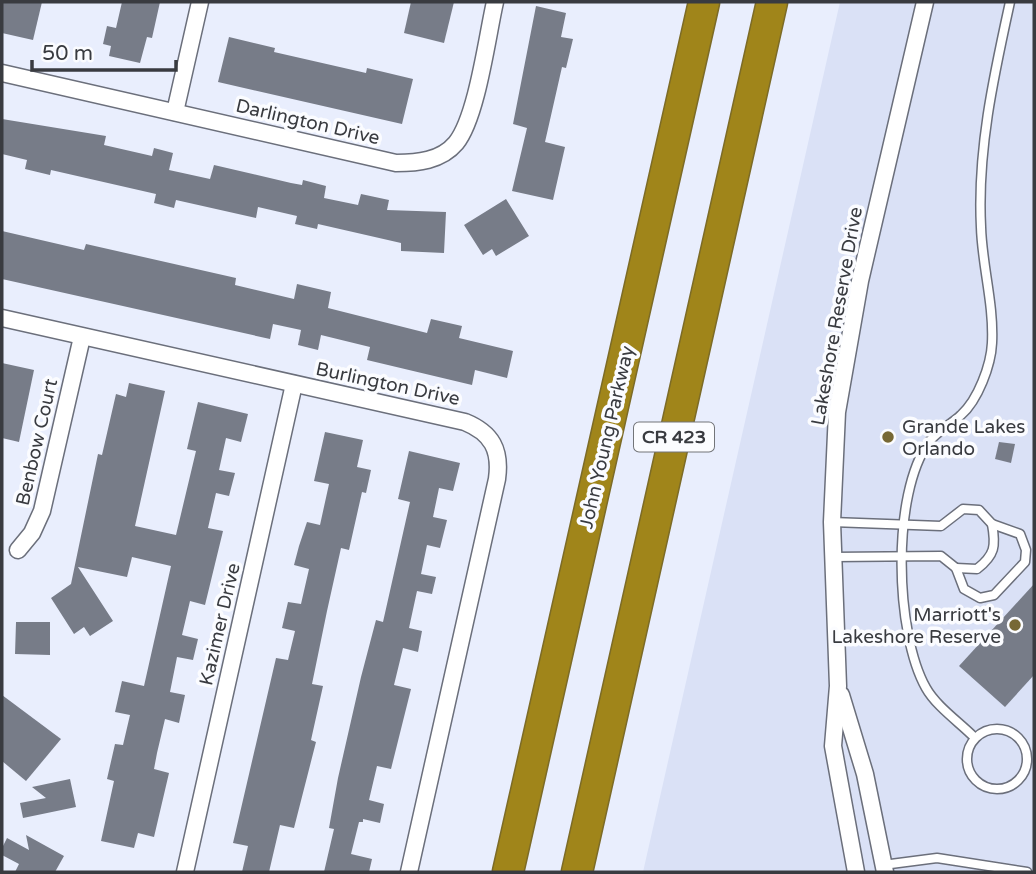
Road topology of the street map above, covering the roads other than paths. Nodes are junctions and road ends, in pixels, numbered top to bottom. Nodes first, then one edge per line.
1 (200, 2) edge
2 (495, 2) edge
3 (704, 2) edge
4 (772, 2) edge
5 (925, 2) edge
6 (1010, 2) edge
7 (2, 73) edge
8 (175, 112) junction
9 (2, 318) edge
10 (82, 337) junction
11 (294, 384) junction
12 (832, 522) junction
13 (902, 524) junction
14 (992, 524) junction
15 (18, 550) dead end
16 (833, 556) junction
17 (903, 558) junction
18 (956, 568) junction
19 (838, 685) junction
20 (974, 737) junction
21 (880, 870) edge
22 (185, 872) edge
23 (409, 872) edge
24 (508, 872) edge
25 (577, 872) edge
26 (856, 872) edge
27 (1027, 872) edge

1 - 8 street
2 - 8 street, Darlington Drive
3 - 24 highway, John Young Parkway / CR 423
4 - 25 highway, CR 423
5 - 12 street, Lakeshore Reserve Drive
6 - 13 lane
7 - 8 street, Darlington Drive
9 - 10 street, Burlington Drive
10 - 11 street, Burlington Drive
10 - 15 street, Benbow Court
11 - 22 street, Kazimer Drive
11 - 23 street, Burlington Drive
12 - 13 lane
12 - 16 street, Lakeshore Reserve Drive
13 - 14 lane
13 - 17 lane
14 - 18 lane
14 - 18 lane
16 - 17 lane
16 - 19 street, Lakeshore Reserve Drive
17 - 18 lane
17 - 20 lane
19 - 21 street, Lakeshore Reserve Drive
19 - 26 street, Lakeshore Reserve Drive
20 - 20 lane
21 - 27 lane

